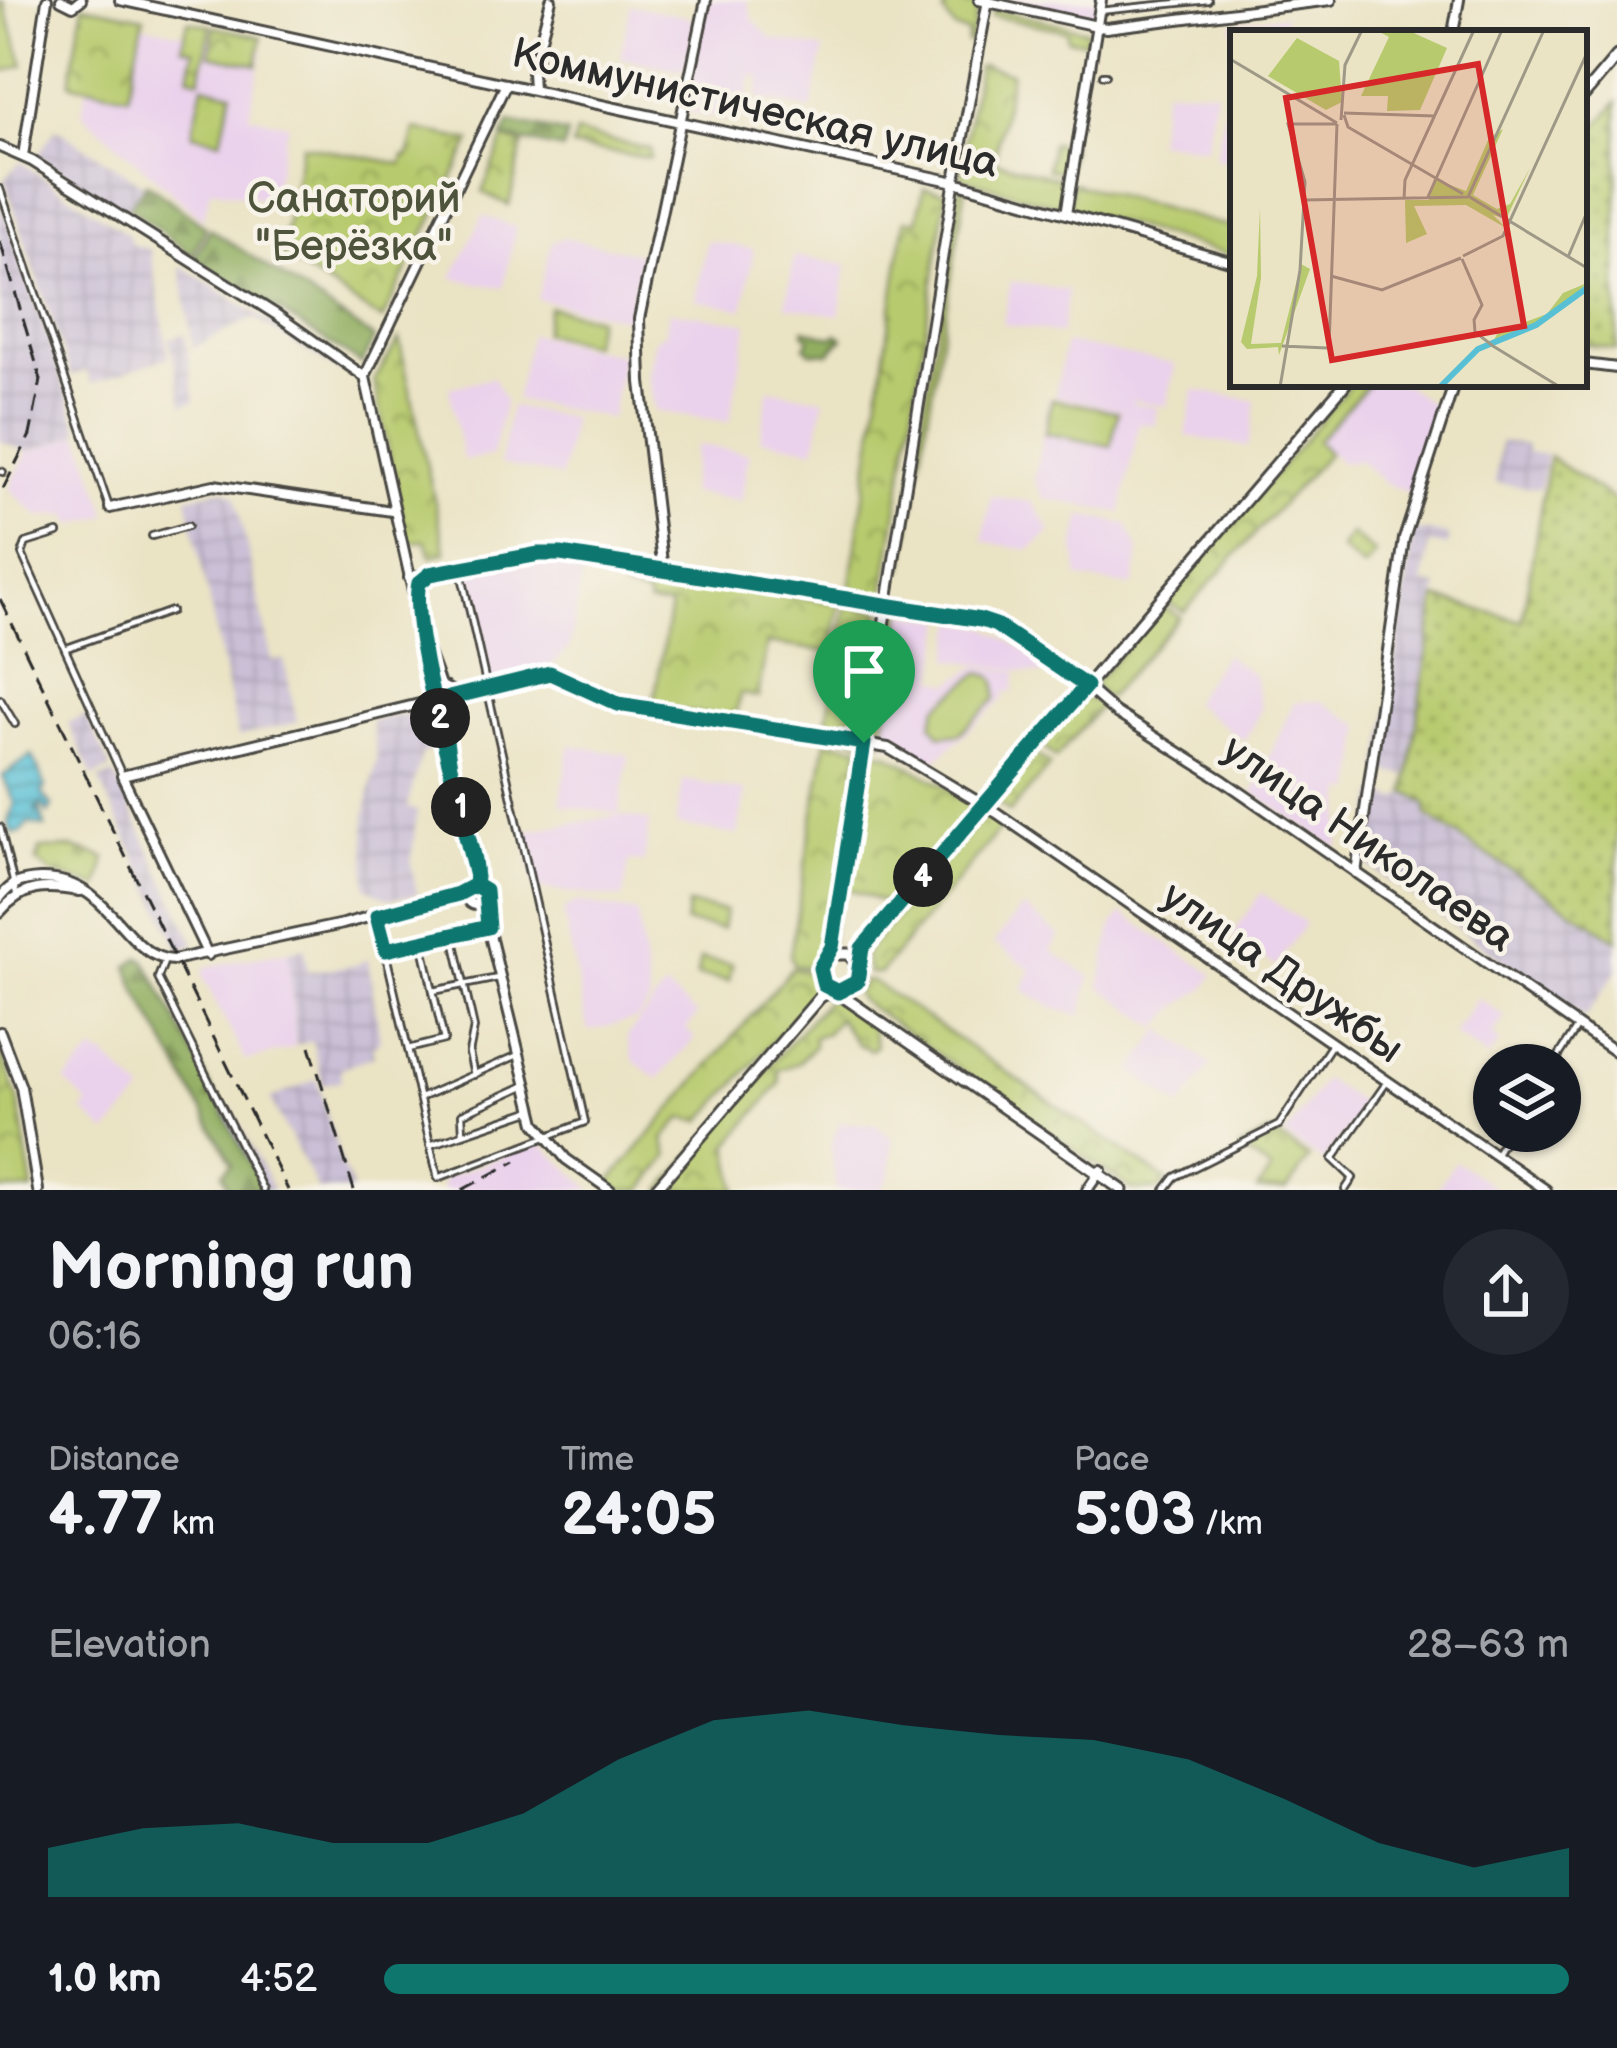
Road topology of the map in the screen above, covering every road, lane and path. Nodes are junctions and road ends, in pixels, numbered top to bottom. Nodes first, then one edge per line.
1 (47, 0) edge
2 (62, 0) edge
3 (81, 0) edge
4 (120, 0) edge
5 (550, 0) edge
6 (706, 0) edge
7 (1101, 0) edge
8 (1208, 0) edge
9 (1330, 0) edge
10 (1459, 0) edge
11 (985, 1) edge
12 (1315, 1) edge
13 (1099, 11) junction
14 (1096, 26) junction
15 (1454, 30) edge
16 (1617, 56) edge
17 (532, 85) junction
18 (505, 88) junction
19 (1587, 91) edge
20 (679, 122) junction
21 (0, 147) edge
22 (23, 156) junction
23 (955, 182) junction
24 (0, 189) edge
25 (1066, 214) junction
26 (1230, 261) edge
27 (1587, 364) edge
28 (1617, 368) edge
29 (365, 377) junction
30 (1338, 387) edge
31 (1453, 387) edge
32 (110, 508) joint
33 (392, 511) junction
34 (188, 526) dead end
35 (58, 533) dead end
36 (152, 536) dead end
37 (460, 568) junction
38 (663, 571) junction
39 (430, 574) junction
40 (409, 578) junction
41 (887, 604) junction
42 (171, 611) dead end
43 (417, 613) junction
44 (425, 647) junction
45 (67, 648) junction
46 (1084, 685) junction
47 (485, 687) junction
48 (436, 698) junction
49 (0, 699) edge
50 (15, 724) dead end
51 (446, 739) junction
52 (864, 743) junction
53 (122, 776) junction
54 (982, 804) junction
55 (0, 827) edge
56 (1356, 873) junction
57 (14, 889) junction
58 (473, 890) junction
59 (0, 898) edge
60 (480, 908) junction
61 (0, 912) edge
62 (377, 916) junction
63 (488, 927) junction
64 (835, 933) junction
65 (453, 935) junction
66 (422, 942) junction
67 (386, 950) junction
68 (844, 952) junction
69 (830, 954) junction
70 (208, 955) junction
71 (165, 960) junction
72 (858, 963) junction
73 (499, 978) junction
74 (821, 980) junction
75 (465, 985) junction
76 (853, 987) junction
77 (833, 991) junction
78 (433, 992) junction
79 (814, 1000) junction
80 (1578, 1026) junction
81 (0, 1032) edge
82 (1332, 1044) junction
83 (1566, 1044) edge
84 (408, 1049) junction
85 (1617, 1053) edge
86 (518, 1055) junction
87 (474, 1075) junction
88 (1387, 1082) junction
89 (524, 1086) junction
90 (419, 1098) junction
91 (530, 1111) junction
92 (463, 1133) junction
93 (546, 1138) junction
94 (430, 1145) junction
95 (1497, 1152) edge
96 (1495, 1155) junction
97 (1100, 1172) junction
98 (38, 1190) edge
99 (263, 1190) edge
100 (610, 1190) edge
101 (652, 1190) edge
102 (1087, 1190) edge
103 (1126, 1190) edge
104 (1166, 1190) edge
105 (1346, 1190) edge
106 (1546, 1190) edge

1 - 22 main road
2 - 3 main road
4 - 18 main road, Коммунистическая улица
5 - 17 main road
6 - 20 main road
7 - 13 main road
8 - 13 street
9 - 12 main road
10 - 15 main road
11 - 14 main road
11 - 23 main road
12 - 14 main road
13 - 14 main road
14 - 25 main road
16 - 19 main road
17 - 18 main road, Коммунистическая улица
17 - 20 main road, Коммунистическая улица
18 - 29 main road
20 - 23 main road, Коммунистическая улица
20 - 38 main road
21 - 22 main road
22 - 29 main road
23 - 25 main road, Коммунистическая улица
23 - 41 main road
24 - 32 street
25 - 26 main road, Коммунистическая улица
27 - 28 main road
29 - 33 main road
30 - 46 main road
31 - 56 main road
32 - 33 main road
33 - 40 main road
34 - 36 street
35 - 45 street
37 - 38 main road, улица Николаева
37 - 39 main road, улица Николаева
37 - 47 street
38 - 41 main road, улица Николаева
39 - 40 main road, улица Николаева
39 - 43 main road
40 - 43 main road
41 - 46 main road, улица Николаева
41 - 52 main road
42 - 45 street
43 - 44 main road
44 - 47 main road
44 - 48 main road
45 - 53 street
46 - 54 main road
46 - 56 main road, улица Николаева
47 - 48 main road, улица Дружбы
47 - 51 main road
47 - 52 main road, улица Дружбы
47 - 93 street
48 - 51 main road
48 - 53 main road, улица Дружбы
49 - 50 street
51 - 58 main road
52 - 54 main road, улица Дружбы
52 - 64 main road
53 - 70 main road
54 - 68 main road
54 - 72 main road
54 - 82 main road, улица Дружбы
55 - 57 street
56 - 80 main road, улица Николаева
57 - 59 main road
57 - 61 main road
57 - 71 main road
58 - 60 main road
58 - 60 main road
58 - 62 main road
60 - 63 main road
62 - 67 street
62 - 70 main road
63 - 65 street
63 - 73 main road
64 - 68 main road
64 - 69 main road
65 - 66 street
65 - 75 street
66 - 67 street
66 - 78 street
67 - 84 street
68 - 69 main road
68 - 72 main road
69 - 74 main road
70 - 71 main road
71 - 99 street
72 - 76 main road
73 - 75 street
73 - 86 main road
74 - 77 main road
74 - 79 main road
75 - 78 street
75 - 87 street
76 - 77 main road
76 - 97 main road
77 - 79 main road
77 - 97 main road
78 - 84 street
79 - 101 main road
80 - 83 street
80 - 85 main road, улица Николаева
81 - 98 main road
82 - 88 main road, улица Дружбы
82 - 104 street
84 - 90 street
86 - 87 street
86 - 89 main road
87 - 90 street
88 - 96 main road, улица Дружбы
88 - 105 street
89 - 91 main road
89 - 92 street
90 - 94 street
91 - 92 street
91 - 93 main road
92 - 94 street
93 - 94 street
93 - 100 main road
95 - 96 street
96 - 106 main road, улица Дружбы
97 - 102 main road
97 - 103 main road

